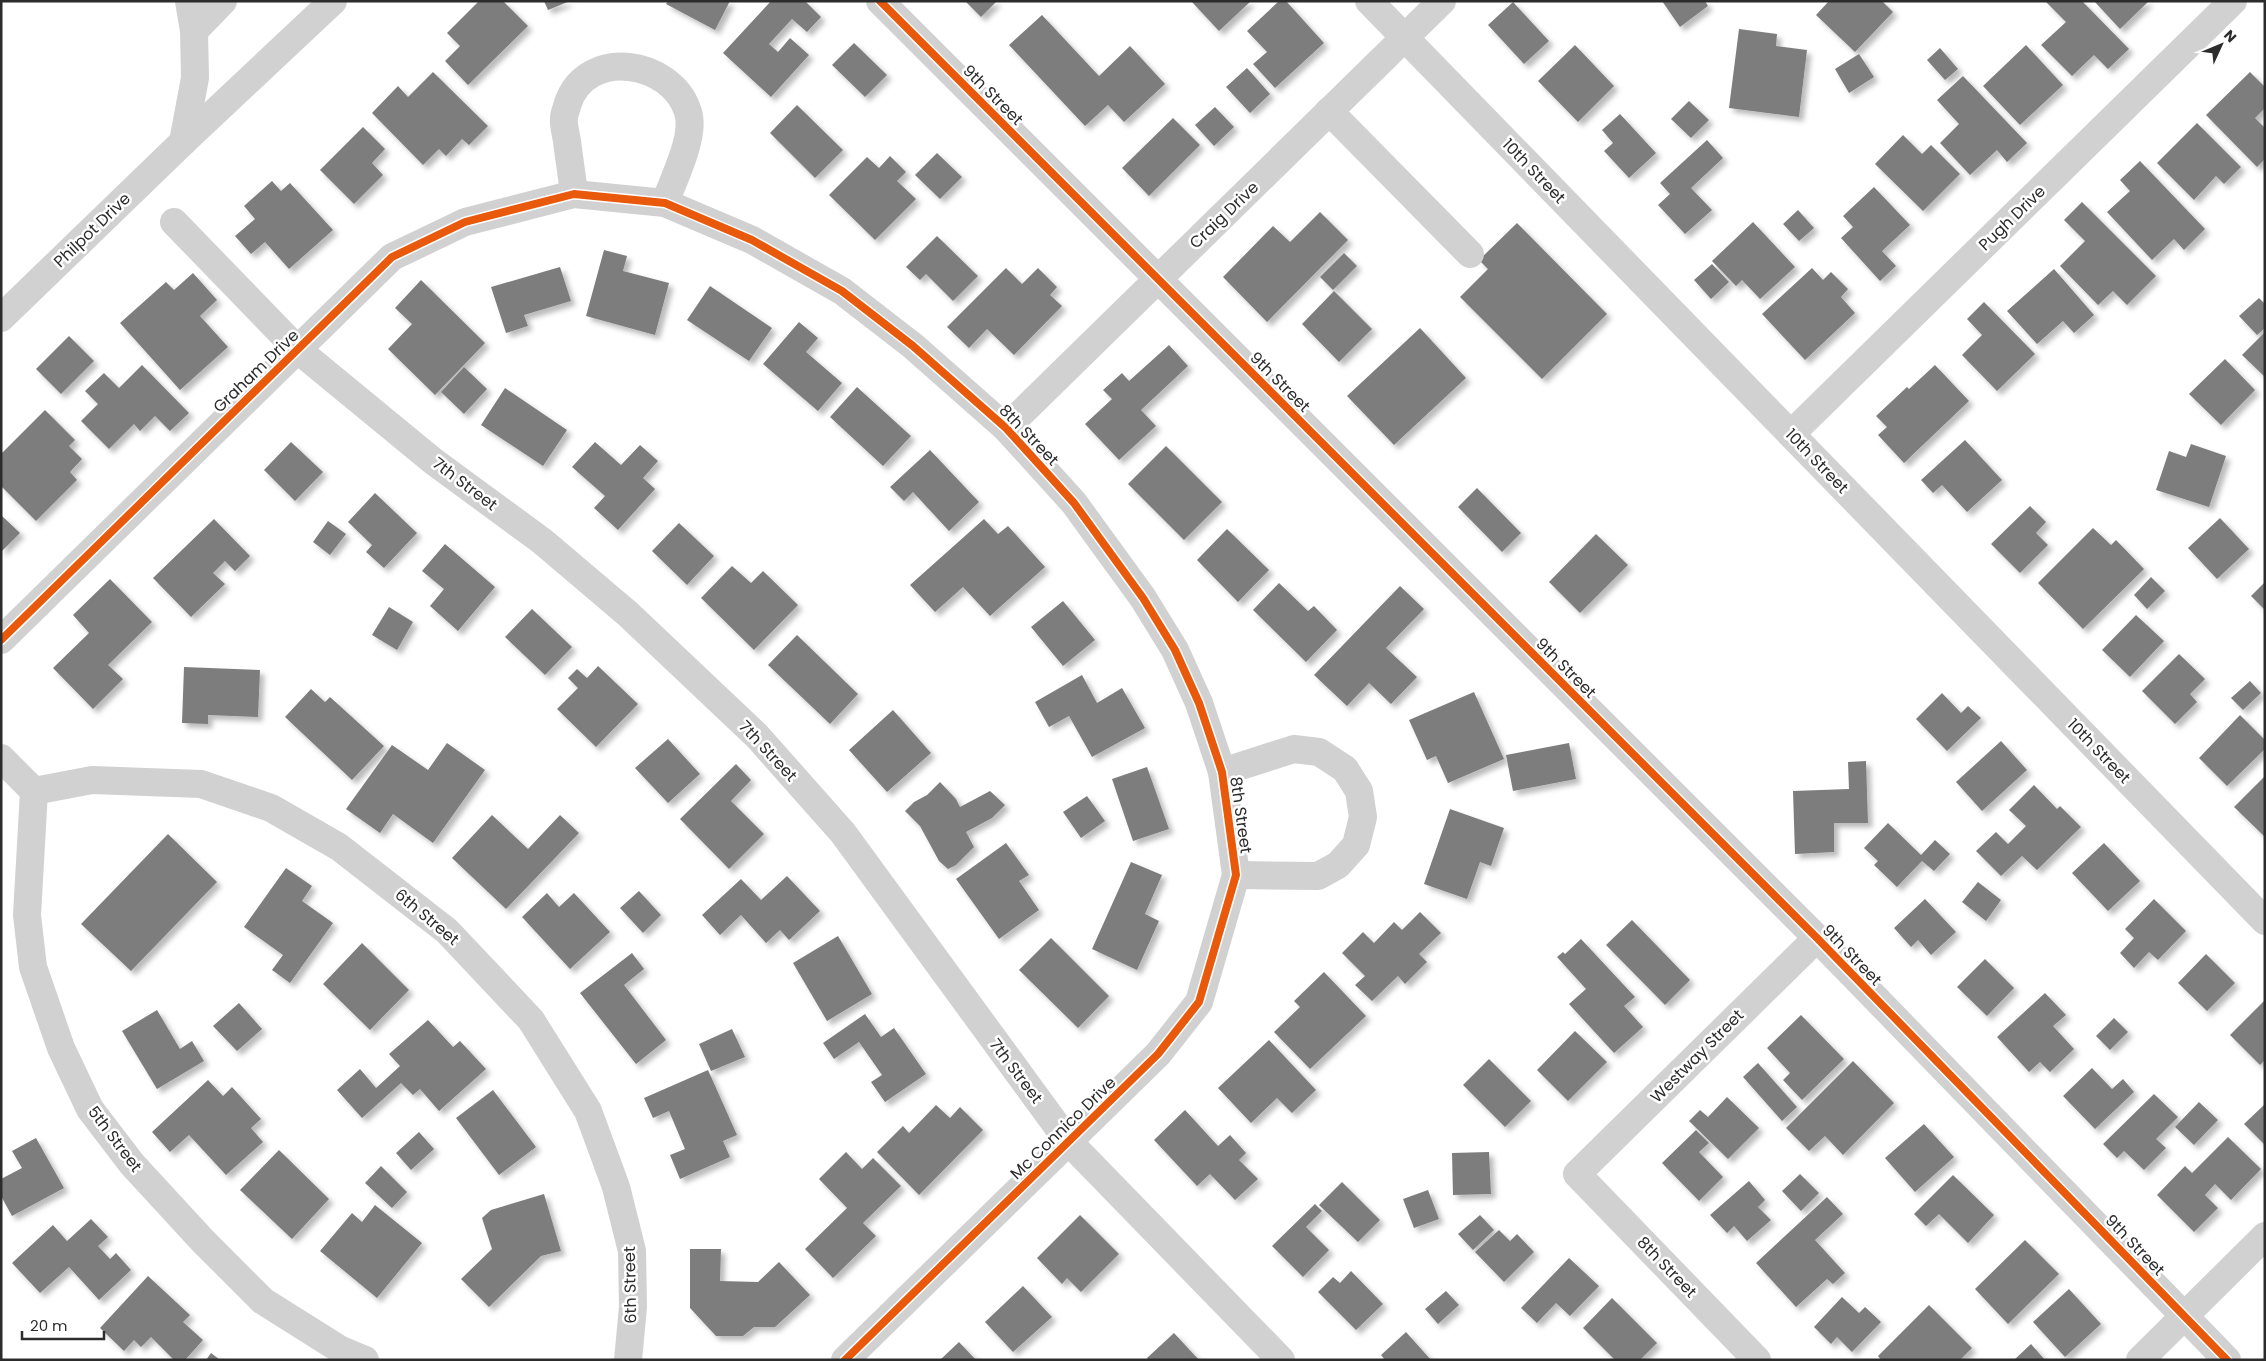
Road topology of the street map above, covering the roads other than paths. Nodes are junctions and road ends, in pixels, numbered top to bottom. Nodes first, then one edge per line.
1 (190, 1) edge
2 (223, 1) edge
3 (333, 1) edge
4 (880, 1) edge
5 (1369, 1) edge
6 (1442, 1) edge
7 (2233, 1) edge
8 (194, 31) junction
9 (1404, 38) junction
10 (1329, 111) junction
11 (183, 142) junction
12 (574, 194) junction
13 (664, 203) junction
14 (174, 222) dead end
15 (1470, 254) dead end
16 (1158, 279) junction
17 (1, 318) edge
18 (298, 350) junction
19 (1006, 428) junction
20 (1791, 434) junction
21 (1, 640) edge
22 (1, 758) edge
23 (1222, 772) junction
24 (34, 791) junction
25 (1236, 875) junction
26 (2265, 921) edge
27 (1816, 938) junction
28 (1068, 1141) junction
29 (1577, 1174) joint
30 (2265, 1236) edge
31 (2184, 1315) junction
32 (366, 1360) edge
33 (628, 1360) edge
34 (845, 1360) edge
35 (1281, 1360) edge
36 (1757, 1360) edge
37 (2140, 1360) edge
38 (2227, 1360) edge

1 - 8 street
2 - 8 street
3 - 11 street, Philpot Drive
4 - 16 street, 9th Street
5 - 9 street, 10th Street
6 - 9 street, Craig Drive
7 - 20 street, Pugh Drive
8 - 11 street
9 - 10 street, Craig Drive
9 - 20 street, 10th Street
10 - 15 street
10 - 16 street, Craig Drive
11 - 17 street, Philpot Drive
12 - 13 street, 8th Street
12 - 13 street
12 - 18 street, Graham Drive
13 - 19 street, 8th Street
14 - 18 street, 7th Street
16 - 19 street, Craig Drive
16 - 27 street, 9th Street
18 - 21 street, Graham Drive
18 - 28 street, 7th Street
19 - 23 street, 8th Street
20 - 26 street, 10th Street
22 - 24 street
23 - 25 street, 8th Street
23 - 25 street, 8th Street
24 - 32 street, 5th Street
24 - 33 street, 6th Street
25 - 28 street, Mc Connico Drive
27 - 29 street, Westway Street
27 - 31 street, 9th Street
28 - 34 street, Mc Connico Drive
28 - 35 street, 7th Street
29 - 36 street, 8th Street
30 - 31 street
31 - 37 street
31 - 38 street, 9th Street

